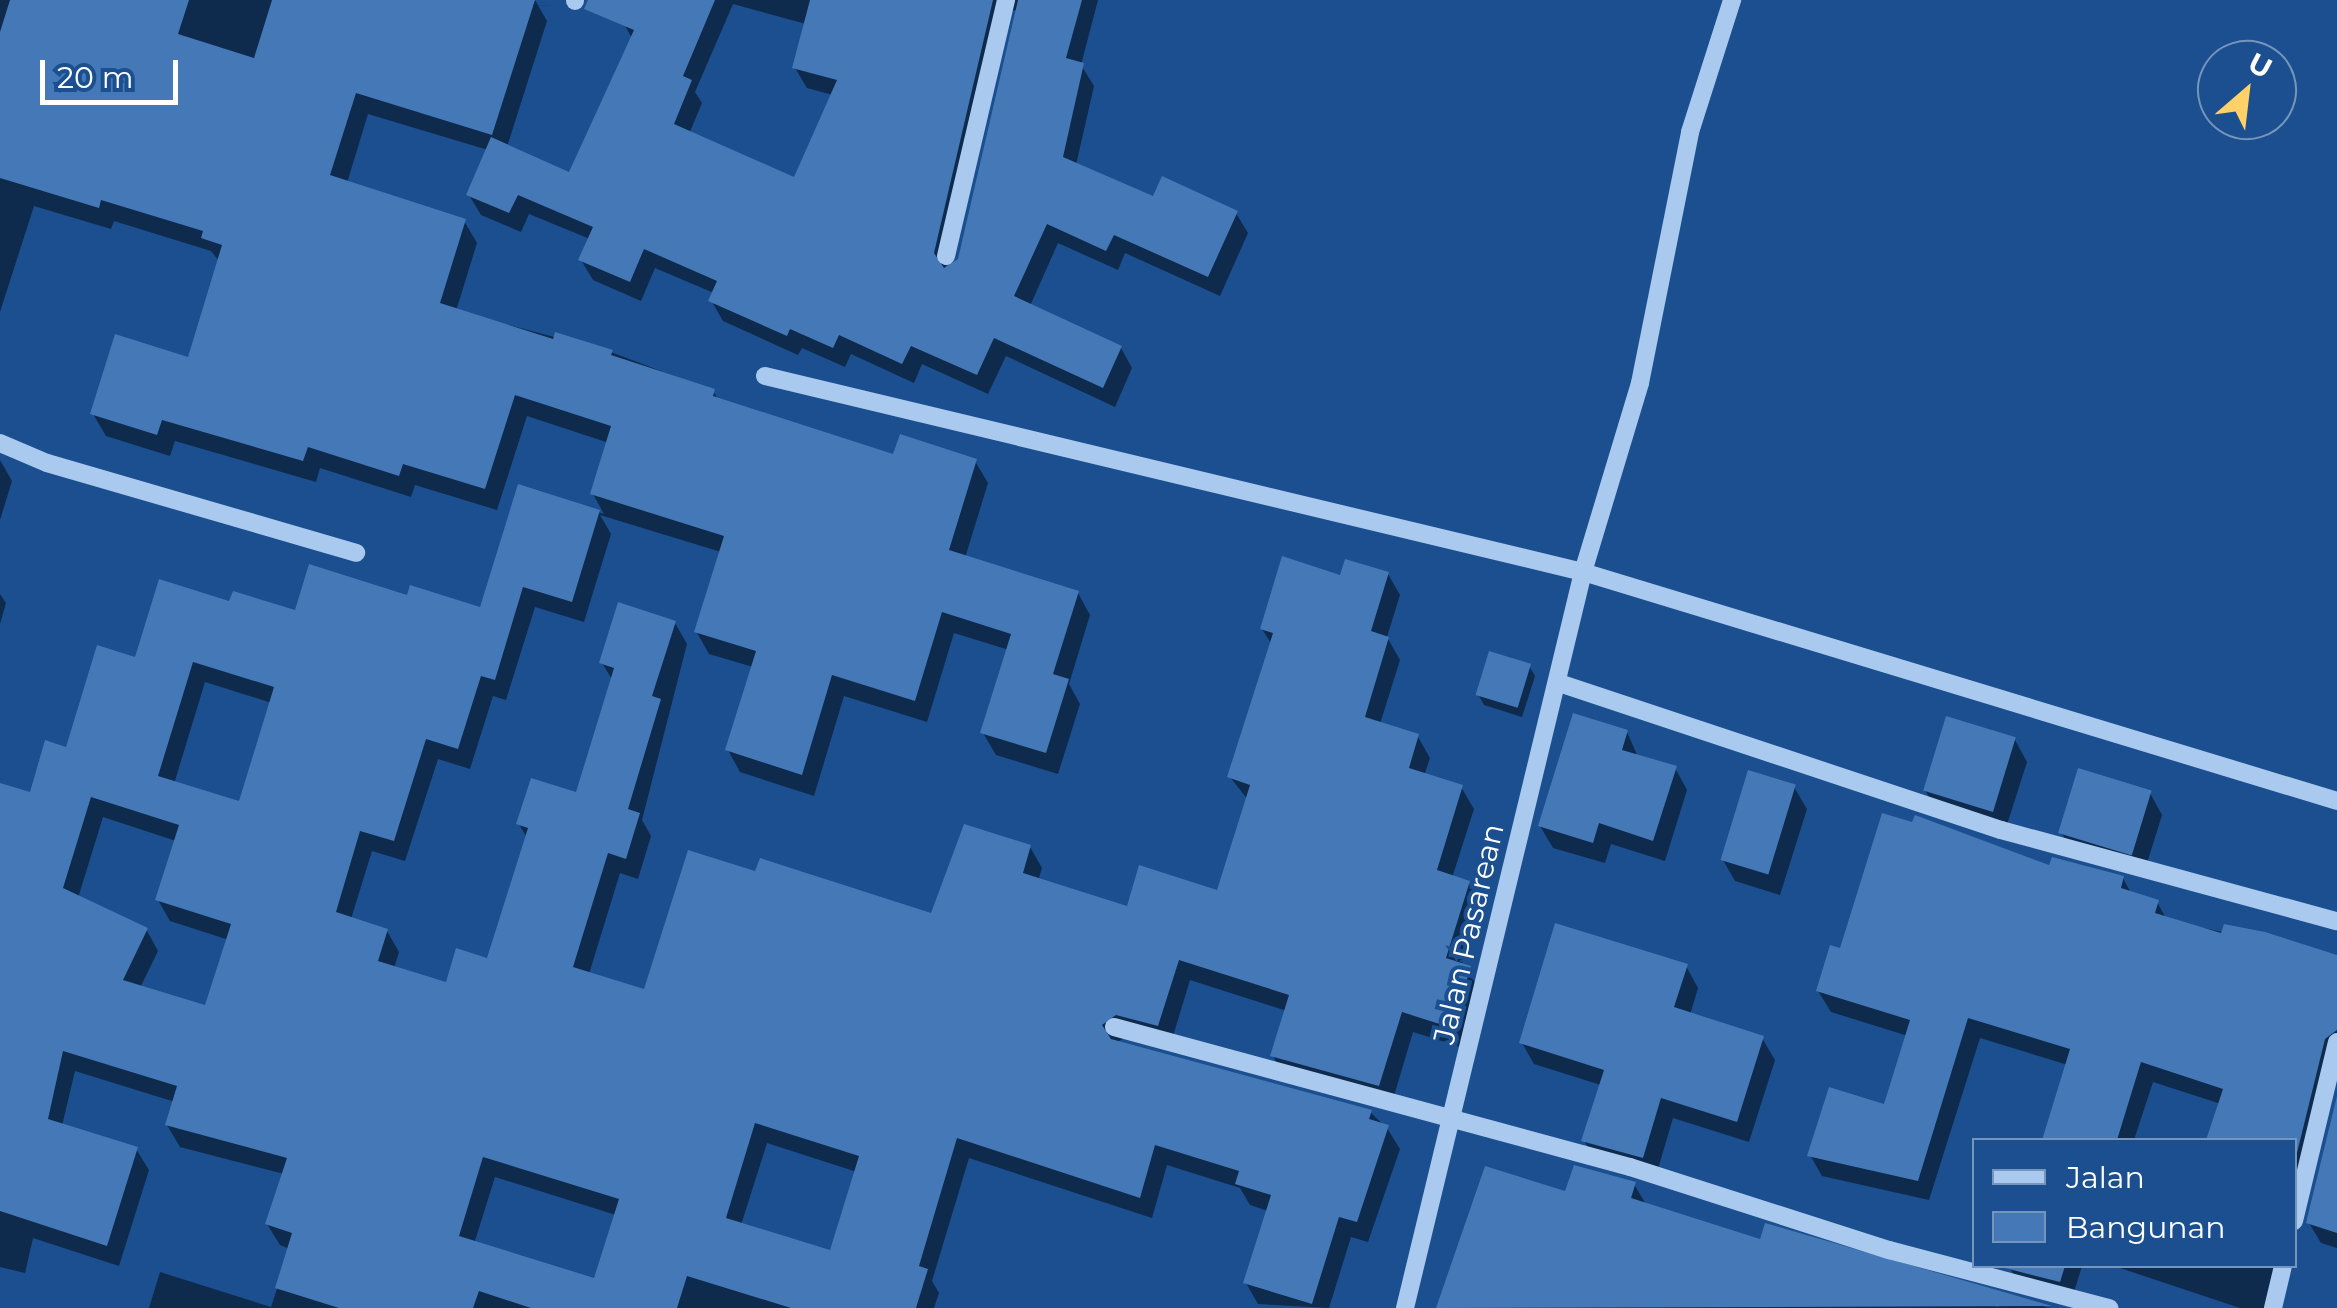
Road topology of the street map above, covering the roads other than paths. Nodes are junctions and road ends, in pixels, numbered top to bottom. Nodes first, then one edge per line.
1 (1006, 0) edge
2 (1732, 0) edge
3 (946, 256) dead end
4 (765, 376) dead end
5 (0, 443) edge
6 (356, 553) dead end
7 (1584, 572) junction
8 (1559, 683) junction
9 (2337, 801) edge
10 (2337, 921) edge
11 (1114, 1026) dead end
12 (2337, 1042) edge
13 (1453, 1122) junction
14 (2297, 1209) edge
15 (2283, 1268) edge
16 (1405, 1308) edge
17 (2109, 1308) edge
18 (2273, 1308) edge

1 - 3 street
2 - 7 street, Jalan Pasarean
4 - 7 street
5 - 6 street
7 - 8 street, Jalan Pasarean
7 - 9 street
8 - 10 street
8 - 13 street, Jalan Pasarean
11 - 13 street
12 - 14 street
13 - 16 street, Jalan Pasarean
13 - 17 street
15 - 18 street

